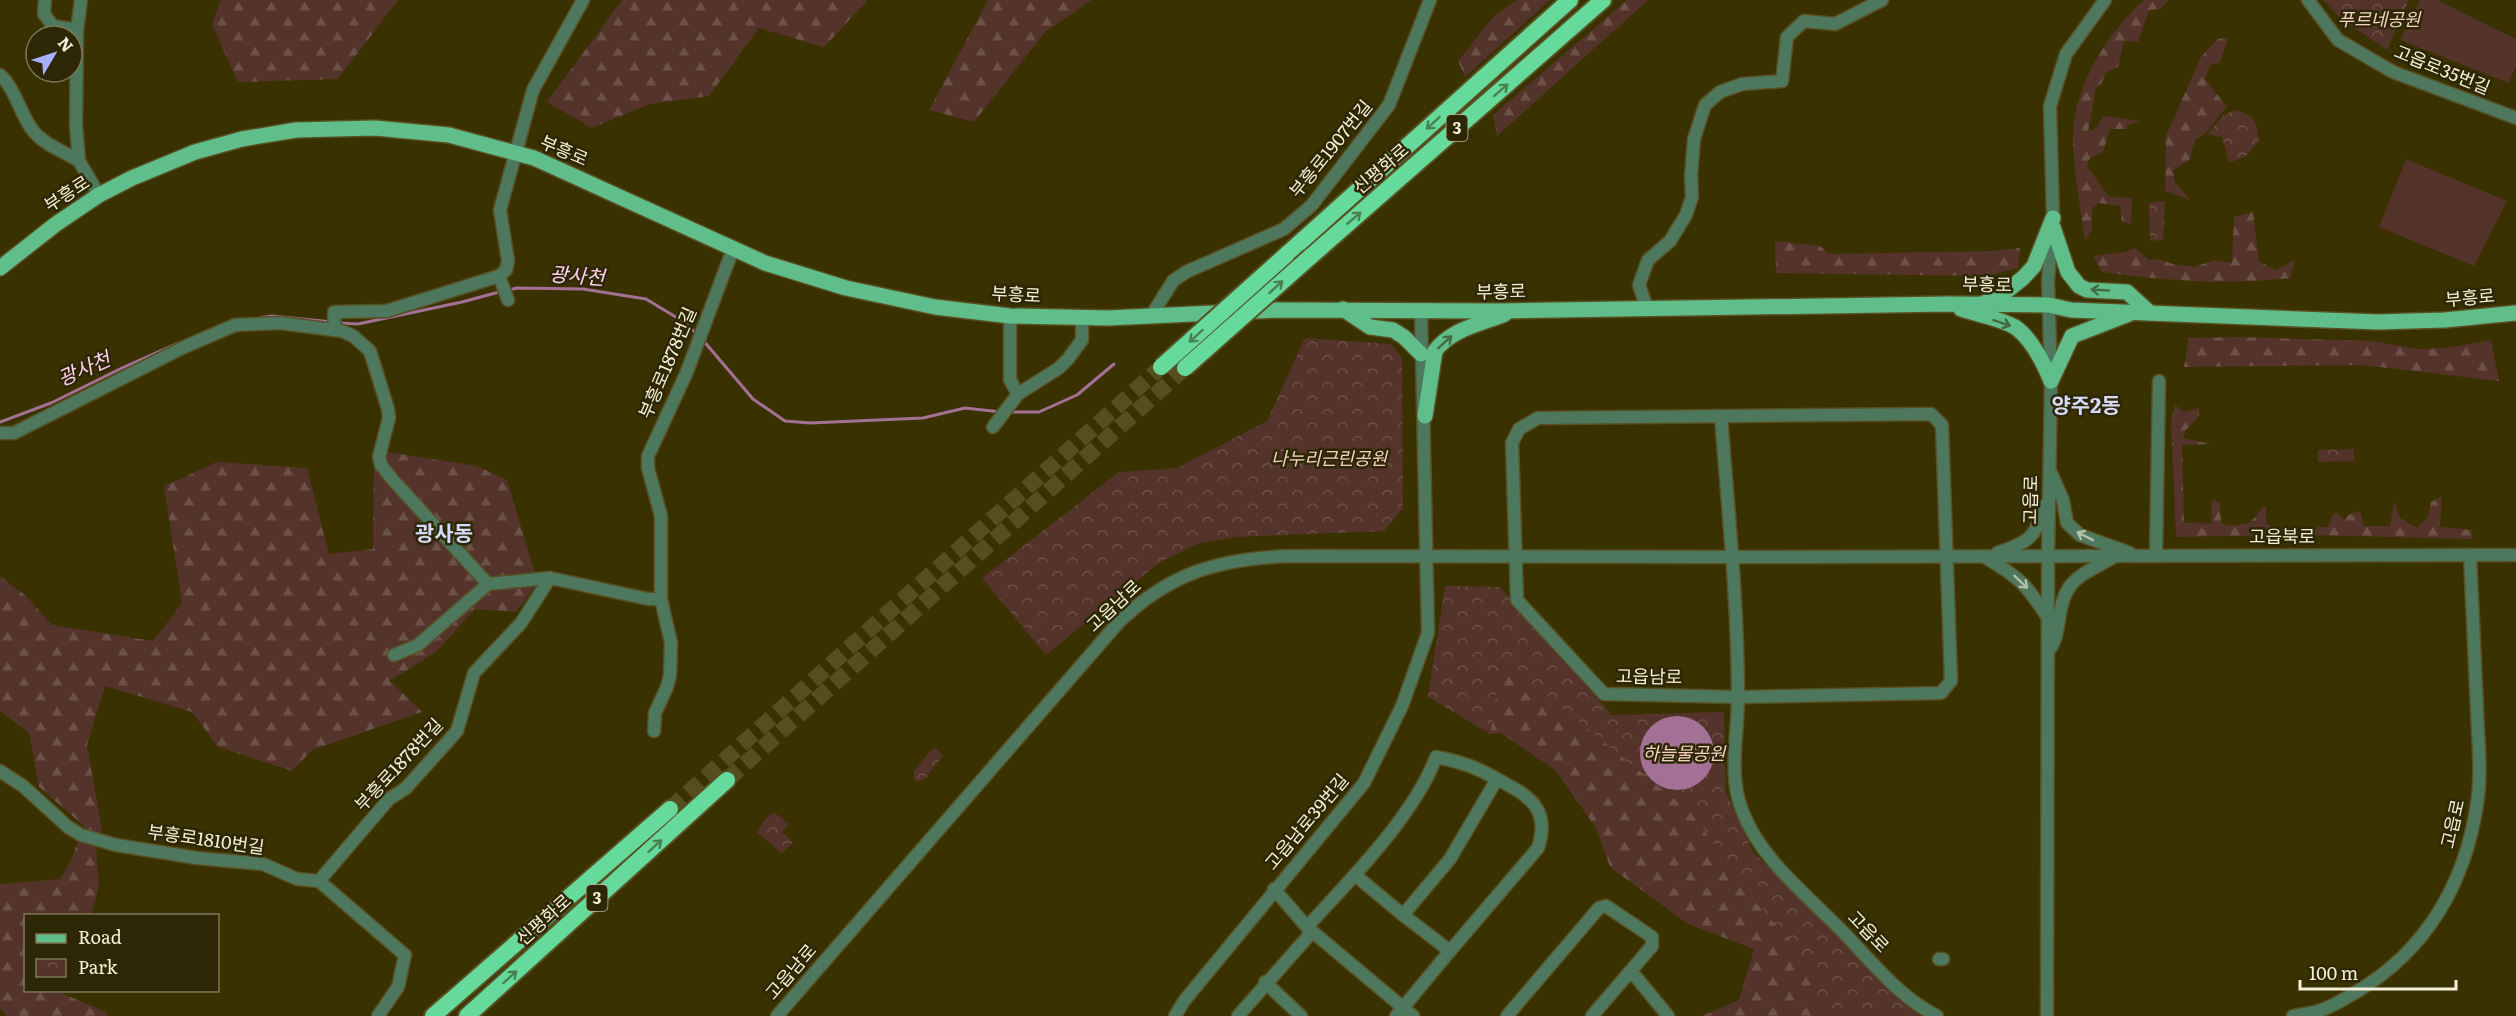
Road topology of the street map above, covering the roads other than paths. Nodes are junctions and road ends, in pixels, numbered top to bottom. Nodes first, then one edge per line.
1 (45, 0) edge
2 (81, 0) edge
3 (583, 0) edge
4 (1430, 0) edge
5 (1570, 0) edge
6 (1603, 0) edge
7 (1882, 0) edge
8 (2105, 0) edge
9 (2308, 0) edge
10 (51, 24) edge
11 (78, 24) edge
12 (0, 75) edge
13 (76, 84) edge
14 (2516, 118) edge
15 (515, 152) junction
16 (74, 158) junction
17 (99, 195) junction
18 (2053, 223) junction
19 (733, 249) junction
20 (0, 268) edge
21 (499, 276) junction
22 (508, 299) dead end
23 (1947, 304) junction
24 (1980, 305) junction
25 (2049, 305) junction
26 (1647, 308) junction
27 (1343, 309) junction
28 (1421, 311) junction
29 (1513, 311) junction
30 (2132, 312) junction
31 (2516, 312) edge
32 (2150, 313) junction
33 (1010, 316) junction
34 (1151, 316) junction
35 (1082, 317) junction
36 (335, 330) junction
37 (1421, 354) junction
38 (1161, 367) tunnel mouth
39 (1185, 368) tunnel mouth
40 (2051, 381) junction
41 (2159, 381) dead end
42 (1018, 394) junction
43 (1425, 416) junction
44 (1721, 416) junction
45 (993, 427) dead end
46 (0, 433) edge
47 (2050, 464) junction
48 (2470, 555) junction
49 (2516, 555) edge
50 (1427, 556) junction
51 (2116, 556) junction
52 (2140, 556) junction
53 (2156, 556) junction
54 (1515, 557) junction
55 (1731, 557) junction
56 (1945, 557) junction
57 (1984, 557) junction
58 (2048, 557) junction
59 (550, 578) junction
60 (488, 584) junction
61 (661, 599) junction
62 (2048, 618) junction
63 (2048, 651) junction
64 (394, 655) dead end
65 (1738, 697) junction
66 (654, 731) dead end
67 (0, 771) edge
68 (1497, 779) junction
69 (727, 780) tunnel mouth
70 (670, 809) tunnel mouth
71 (1355, 875) junction
72 (319, 881) junction
73 (1274, 889) junction
74 (1403, 915) junction
75 (1309, 930) junction
76 (1450, 951) junction
77 (1629, 973) junction
78 (1265, 982) junction
79 (1404, 1013) edge
80 (378, 1016) edge
81 (433, 1016) edge
82 (467, 1016) edge
83 (777, 1016) edge
84 (1174, 1016) edge
85 (1238, 1016) edge
86 (1301, 1016) edge
87 (1507, 1016) edge
88 (1592, 1016) edge
89 (1668, 1016) edge
90 (1937, 1016) edge
91 (2047, 1016) edge
92 (2293, 1016) edge

1 - 10 street
2 - 11 street
3 - 15 street
4 - 34 street, 부흥로1907번길
5 -> 38 highway, 신평화로 / 3, bridge
39 -> 6 highway, 신평화로 / 3, bridge
7 - 26 street
8 - 18 street, 고읍로
9 - 14 street, 고읍로35번길
12 - 16 street
13 - 16 street
15 - 17 main road, 부흥로
15 - 19 main road, 부흥로
15 - 21 street, 부흥로
16 - 17 street
17 - 20 main road, 부흥로
18 - 24 main road
18 - 25 street, 고읍로
32 -> 18 main road
19 - 33 main road, 부흥로
19 - 61 street, 부흥로1878번길
21 - 22 street
21 - 36 street
23 - 24 main road, 부흥로
23 - 26 main road, 부흥로
23 -> 40 main road
24 - 25 main road, 부흥로
25 - 30 main road, 부흥로
25 - 40 street, 고읍로
26 - 29 main road, 부흥로
27 - 28 main road, 부흥로
27 - 34 main road, 부흥로
27 - 37 main road
28 - 29 main road, 부흥로
28 - 37 street
43 -> 29 main road
30 - 32 main road, 부흥로
30 - 40 main road
31 - 32 main road, 부흥로
33 - 35 main road, 부흥로
33 - 42 street
34 - 35 main road, 부흥로
35 - 42 street
36 - 46 street
36 - 60 street
37 - 43 street
40 - 47 street, 고읍로
41 - 53 street
42 - 45 street
43 - 50 street
44 - 54 street, 고읍남로
44 - 55 street
44 - 56 street, 고읍남로
52 -> 47 street
47 - 57 street
47 - 58 street, 고읍로
48 - 49 street, 고읍북로
48 - 53 street, 고읍북로
48 - 92 street, 고읍로
50 - 54 street, 고읍남로
50 - 73 street, 고읍남로39번길
50 - 83 street, 고읍남로
51 - 52 street, 고읍북로
51 - 58 street, 고읍북로
51 - 63 street
52 - 53 street, 고읍북로
54 - 55 street, 고읍남로
54 - 65 street, 고읍남로
55 - 56 street, 고읍남로
55 - 65 street
56 - 57 street
56 - 65 street, 고읍남로
57 - 58 street
57 -> 62 street
58 - 62 street, 고읍로
59 - 60 street
59 - 61 street
59 - 72 street, 부흥로1878번길
60 - 64 street
61 - 66 street, 부흥로1878번길
62 - 63 street, 고읍로
63 - 91 street, 고읍로
65 - 90 street, 고읍로
67 - 72 street, 부흥로1810번길
68 - 71 street
68 - 74 street
68 - 76 street
82 -> 69 highway, 신평화로 / 3
70 - 81 highway, 신평화로 / 3
71 - 74 street
71 - 75 street
72 - 80 street
73 - 75 street
73 - 84 street, 고읍남로39번길
74 - 76 street
75 - 78 street
75 - 79 street
76 - 79 street
77 - 87 street
77 - 88 street
77 - 89 street
78 - 85 street
78 - 86 street

